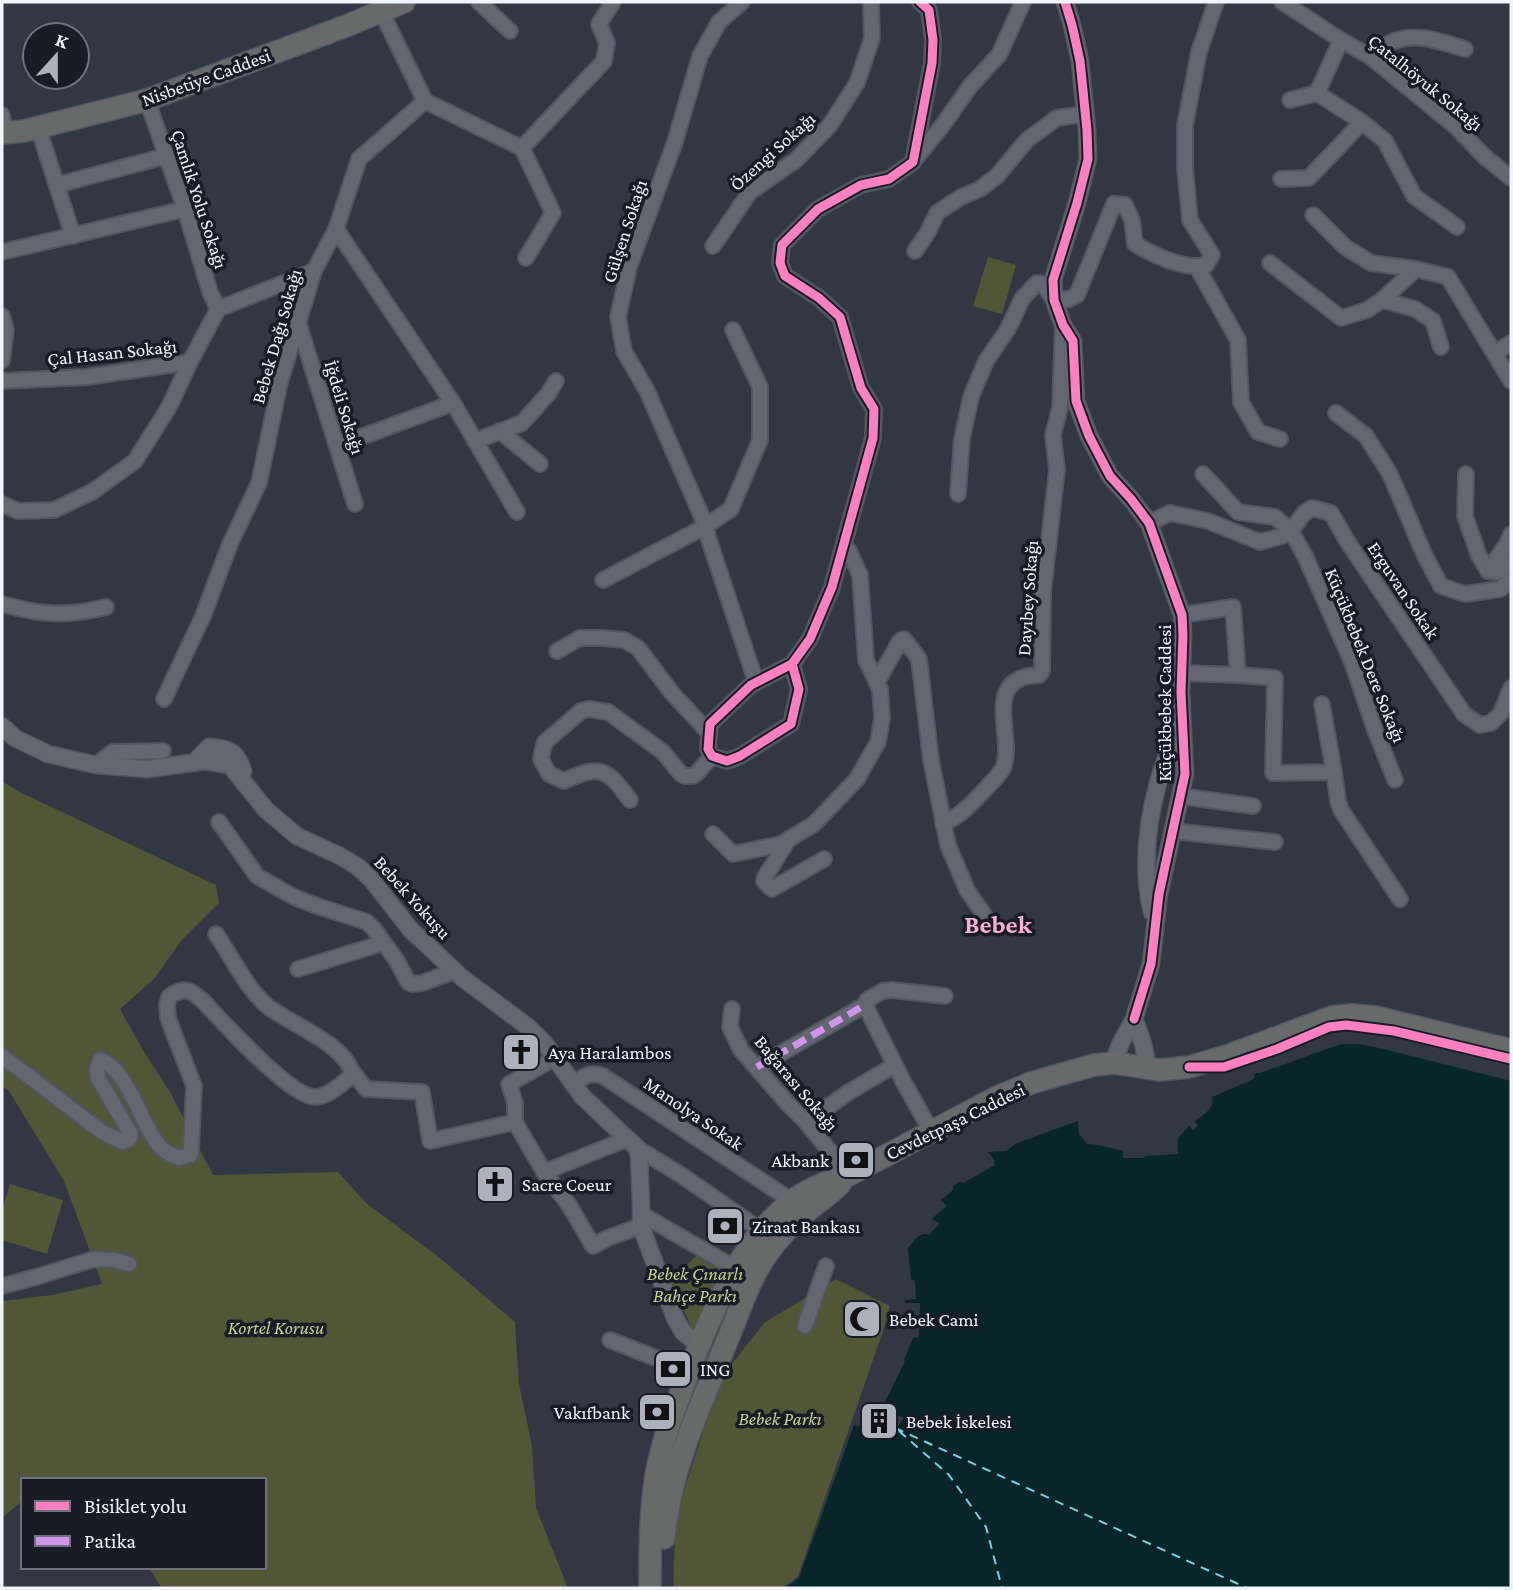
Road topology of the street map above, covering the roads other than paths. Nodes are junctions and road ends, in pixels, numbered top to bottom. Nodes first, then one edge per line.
1 (404, 2) edge
2 (479, 2) edge
3 (613, 2) edge
4 (742, 2) edge
5 (871, 2) edge
6 (1023, 2) edge
7 (1065, 2) edge
8 (1216, 2) edge
9 (1282, 2) edge
10 (929, 4) edge
11 (378, 7) edge
12 (1294, 7) edge
13 (510, 31) dead end
14 (1341, 40) junction
15 (1465, 49) dead end
16 (1371, 57) junction
17 (1317, 93) junction
18 (147, 100) junction
19 (1290, 100) dead end
20 (425, 101) junction
21 (1085, 114) junction
22 (1362, 122) junction
23 (3, 127) edge
24 (38, 128) junction
25 (522, 148) junction
26 (166, 156) junction
27 (913, 162) junction
28 (1510, 176) edge
29 (1281, 179) dead end
30 (57, 185) junction
31 (185, 209) junction
32 (1312, 215) dead end
33 (1457, 227) dead end
34 (336, 229) junction
35 (73, 236) junction
36 (713, 246) dead end
37 (915, 250) dead end
38 (2, 252) edge
39 (526, 258) dead end
40 (1270, 263) dead end
41 (1197, 267) junction
42 (1416, 269) junction
43 (314, 271) junction
44 (1054, 300) junction
45 (1382, 300) junction
46 (218, 309) junction
47 (2, 316) edge
48 (298, 322) junction
49 (1063, 325) junction
50 (733, 330) dead end
51 (1511, 343) edge
52 (1441, 347) dead end
53 (1494, 353) junction
54 (2, 360) edge
55 (190, 362) junction
56 (2, 381) edge
57 (556, 381) dead end
58 (1511, 381) edge
59 (453, 403) junction
60 (1336, 413) dead end
61 (500, 431) junction
62 (1280, 439) dead end
63 (475, 440) junction
64 (337, 446) junction
65 (540, 464) dead end
66 (1203, 474) dead end
67 (1466, 474) dead end
68 (958, 494) dead end
69 (2, 504) edge
70 (355, 504) dead end
71 (517, 512) dead end
72 (1149, 523) junction
73 (706, 526) junction
74 (1291, 531) junction
75 (1511, 534) edge
76 (844, 547) junction
77 (1511, 562) edge
78 (1488, 571) junction
79 (603, 580) dead end
80 (1511, 580) edge
81 (2, 604) edge
82 (106, 607) dead end
83 (1182, 615) junction
84 (557, 651) dead end
85 (792, 664) junction
86 (1182, 674) junction
87 (1238, 674) junction
88 (756, 682) junction
89 (877, 682) junction
90 (1511, 688) edge
91 (1181, 692) junction
92 (164, 699) dead end
93 (1322, 704) dead end
94 (2, 726) edge
95 (709, 733) junction
96 (163, 751) dead end
97 (712, 755) junction
98 (96, 765) junction
99 (1334, 772) junction
100 (1395, 780) dead end
101 (1180, 796) junction
102 (630, 800) dead end
103 (1253, 806) dead end
104 (219, 822) dead end
105 (943, 824) junction
106 (1172, 831) junction
107 (713, 834) dead end
108 (789, 839) junction
109 (1275, 842) dead end
110 (824, 859) dead end
111 (1400, 899) dead end
112 (985, 916) dead end
113 (1155, 925) junction
114 (216, 934) dead end
115 (383, 943) junction
116 (298, 969) dead end
117 (455, 971) junction
118 (945, 996) dead end
119 (865, 1005) junction
120 (732, 1009) dead end
121 (1134, 1019) junction
122 (1511, 1050) edge
123 (2, 1056) edge
124 (555, 1058) junction
125 (1115, 1063) junction
126 (895, 1065) junction
127 (757, 1067) junction
128 (1146, 1069) junction
129 (352, 1071) junction
130 (573, 1084) junction
131 (514, 1122) junction
132 (806, 1122) junction
133 (931, 1131) junction
134 (632, 1144) junction
135 (544, 1172) junction
136 (849, 1175) junction
137 (792, 1201) junction
138 (641, 1220) junction
139 (769, 1237) junction
140 (129, 1264) dead end
141 (826, 1266) dead end
142 (733, 1273) junction
143 (2, 1286) edge
144 (750, 1286) junction
145 (805, 1326) dead end
146 (610, 1340) dead end
147 (699, 1345) junction
148 (722, 1355) junction
149 (689, 1371) junction
150 (680, 1396) junction
151 (701, 1402) junction
152 (650, 1588) edge
153 (662, 1588) edge

1 - 11 main road, Nisbetiye Caddesi
2 - 13 street
3 - 25 street
4 - 73 street, Gülşen Sokağı
5 - 36 street, Özengi Sokağı
6 - 27 street
7 - 21 street, Küçükbebek Caddesi
8 - 41 street
9 - 12 street, Çatalhöyuk Sokağı
10 - 27 street
11 - 18 main road, Nisbetiye Caddesi
11 - 20 street
12 - 14 street, Çatalhöyuk Sokağı
14 - 16 street, Çatalhöyuk Sokağı
14 - 17 street
15 - 16 street
16 - 28 street, Çatalhöyuk Sokağı
17 - 19 street
17 - 22 street
18 - 24 main road, Nisbetiye Caddesi
18 - 26 street, Çamlık Yolu Sokağı
20 - 25 street
20 - 34 street, Bebek Dağı Sokağı
21 - 37 street
21 - 44 street, Küçükbebek Caddesi
22 - 29 street
22 - 33 street
23 - 24 main road, Nisbetiye Caddesi
24 - 30 street
25 - 39 street
26 - 30 street
26 - 31 street, Çamlık Yolu Sokağı
27 - 76 street
30 - 35 street
31 - 35 street
31 - 46 street, Çamlık Yolu Sokağı
32 - 42 street
34 - 43 street, Bebek Dağı Sokağı
34 - 59 street
35 - 38 street
40 - 45 street
41 - 44 street
41 - 62 street
42 - 45 street
42 - 53 street
43 - 46 street
43 - 48 street, Bebek Dağı Sokağı
44 - 49 street, Küçükbebek Caddesi
44 - 68 street
45 - 52 street
46 - 55 street, Çal Hasan Sokağı
47 - 54 street
48 - 64 street, İğdeli Sokağı
48 - 92 street, Bebek Dağı Sokağı
49 - 72 street, Küçükbebek Caddesi
49 - 105 street, Dayıbey Sokağı
50 - 73 street
51 - 53 street
53 - 58 street
55 - 56 street, Çal Hasan Sokağı
55 - 69 street
57 - 61 street
59 - 63 street
59 - 64 street
60 - 80 street
61 - 63 street
61 - 65 street
63 - 71 street
64 - 70 street, İğdeli Sokağı
66 - 74 street
67 - 78 street
72 - 74 street
72 - 83 street, Küçükbebek Caddesi
73 - 79 street
73 - 88 street, Gülşen Sokağı
74 - 90 street, Erguvan Sokak
74 - 100 street, Küçükbebek Dere Sokağı
75 - 78 street
76 - 85 street
76 - 89 street
77 - 78 street
81 - 82 street
83 - 86 street, Küçükbebek Caddesi
83 - 87 street
84 - 95 street
85 - 88 street
85 - 97 street
86 - 87 street
86 - 91 street, Küçükbebek Caddesi
87 - 99 street
88 - 95 street
89 - 105 street
89 - 108 street
91 - 101 street, Küçükbebek Caddesi
91 - 113 street
93 - 99 street
94 - 98 street
95 - 97 street
96 - 98 street
97 - 102 street
98 - 117 street, Bebek Yokuşu
99 - 111 street
101 - 103 street
101 - 106 street, Küçükbebek Caddesi
104 - 115 street
105 - 112 street
106 - 109 street
106 - 113 street, Küçükbebek Caddesi
107 - 108 street
108 - 110 street
113 - 121 street, Küçükbebek Caddesi
114 - 129 street
115 - 116 street
115 - 117 street
117 - 124 street, Bebek Yokuşu
118 - 119 street
119 - 126 street
119 - 127 street
120 - 127 street, Bağarası Sokağı
121 - 125 street, Küçükbebek Caddesi
121 - 128 street
122 - 128 main road, Cevdetpaşa Caddesi
123 - 129 street
124 - 130 street, Bebek Yokuşu
124 - 131 street
125 - 128 main road, Cevdetpaşa Caddesi
125 - 133 main road, Cevdetpaşa Caddesi
126 - 132 street
126 - 133 street
127 - 132 street, Bağarası Sokağı
129 - 131 street
130 - 134 street, Bebek Yokuşu
130 - 137 street, Manolya Sokak
131 - 135 street
132 - 136 street, Bağarası Sokağı
133 - 136 main road, Cevdetpaşa Caddesi
134 - 135 street
134 - 138 street
134 - 139 street
135 - 138 street
136 - 137 main road, Cevdetpaşa Caddesi
136 - 139 main road, Cevdetpaşa Caddesi
137 - 139 main road, Cevdetpaşa Caddesi
138 - 142 street
138 - 147 street
139 - 142 main road, Cevdetpaşa Caddesi
139 - 144 main road, Cevdetpaşa Caddesi
140 - 143 street
141 - 145 street
142 - 144 main road
142 - 147 main road, Cevdetpaşa Caddesi
144 - 148 main road, Cevdetpaşa Caddesi
146 - 149 street
147 - 148 main road
147 - 149 main road, Cevdetpaşa Caddesi
148 - 151 main road, Cevdetpaşa Caddesi
149 - 150 main road, Cevdetpaşa Caddesi
150 - 151 main road
150 - 152 main road, Cevdetpaşa Caddesi
151 - 153 main road, Cevdetpaşa Caddesi

